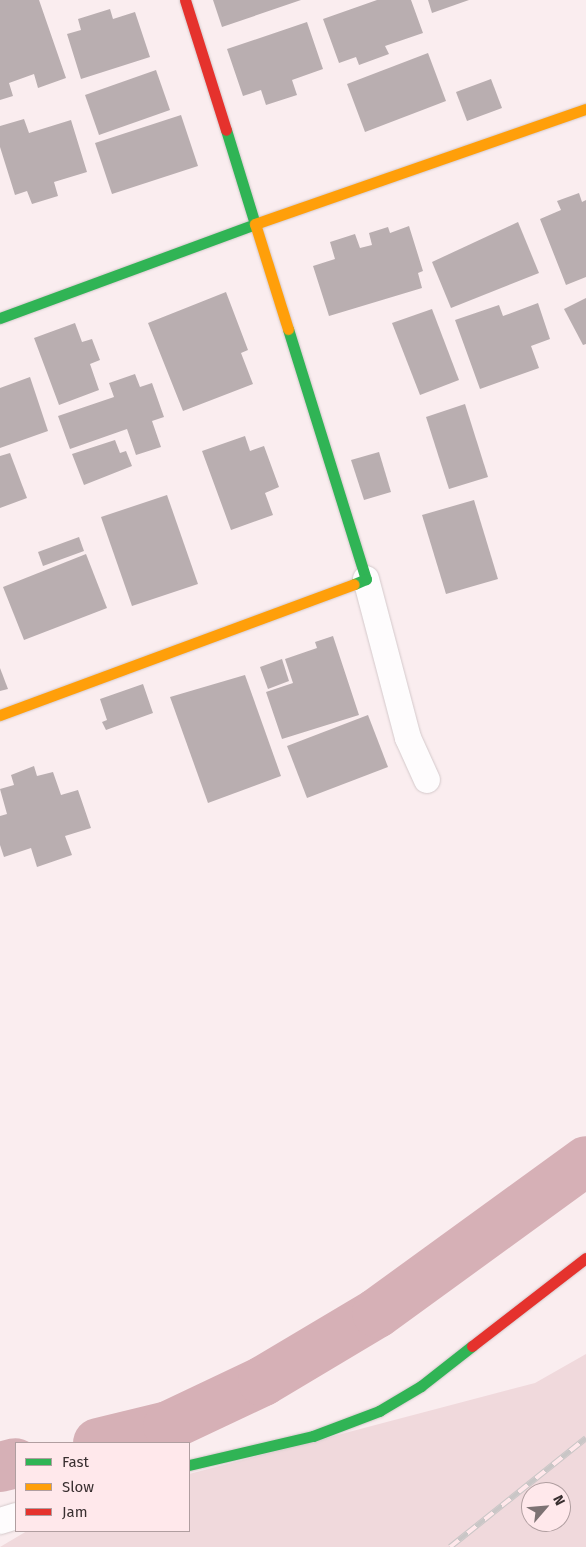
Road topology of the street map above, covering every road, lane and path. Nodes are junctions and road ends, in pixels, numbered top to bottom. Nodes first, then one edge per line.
1 (185, 0) edge
2 (586, 109) edge
3 (255, 224) junction
4 (0, 318) edge
5 (366, 579) junction
6 (0, 716) edge
7 (427, 780) dead end
8 (586, 1258) edge
9 (190, 1465) edge
10 (15, 1516) edge
11 (0, 1521) edge

1 - 3 street
2 - 3 street
3 - 4 street
3 - 5 street
5 - 6 street
5 - 7 street
8 - 9 street
10 - 11 street

